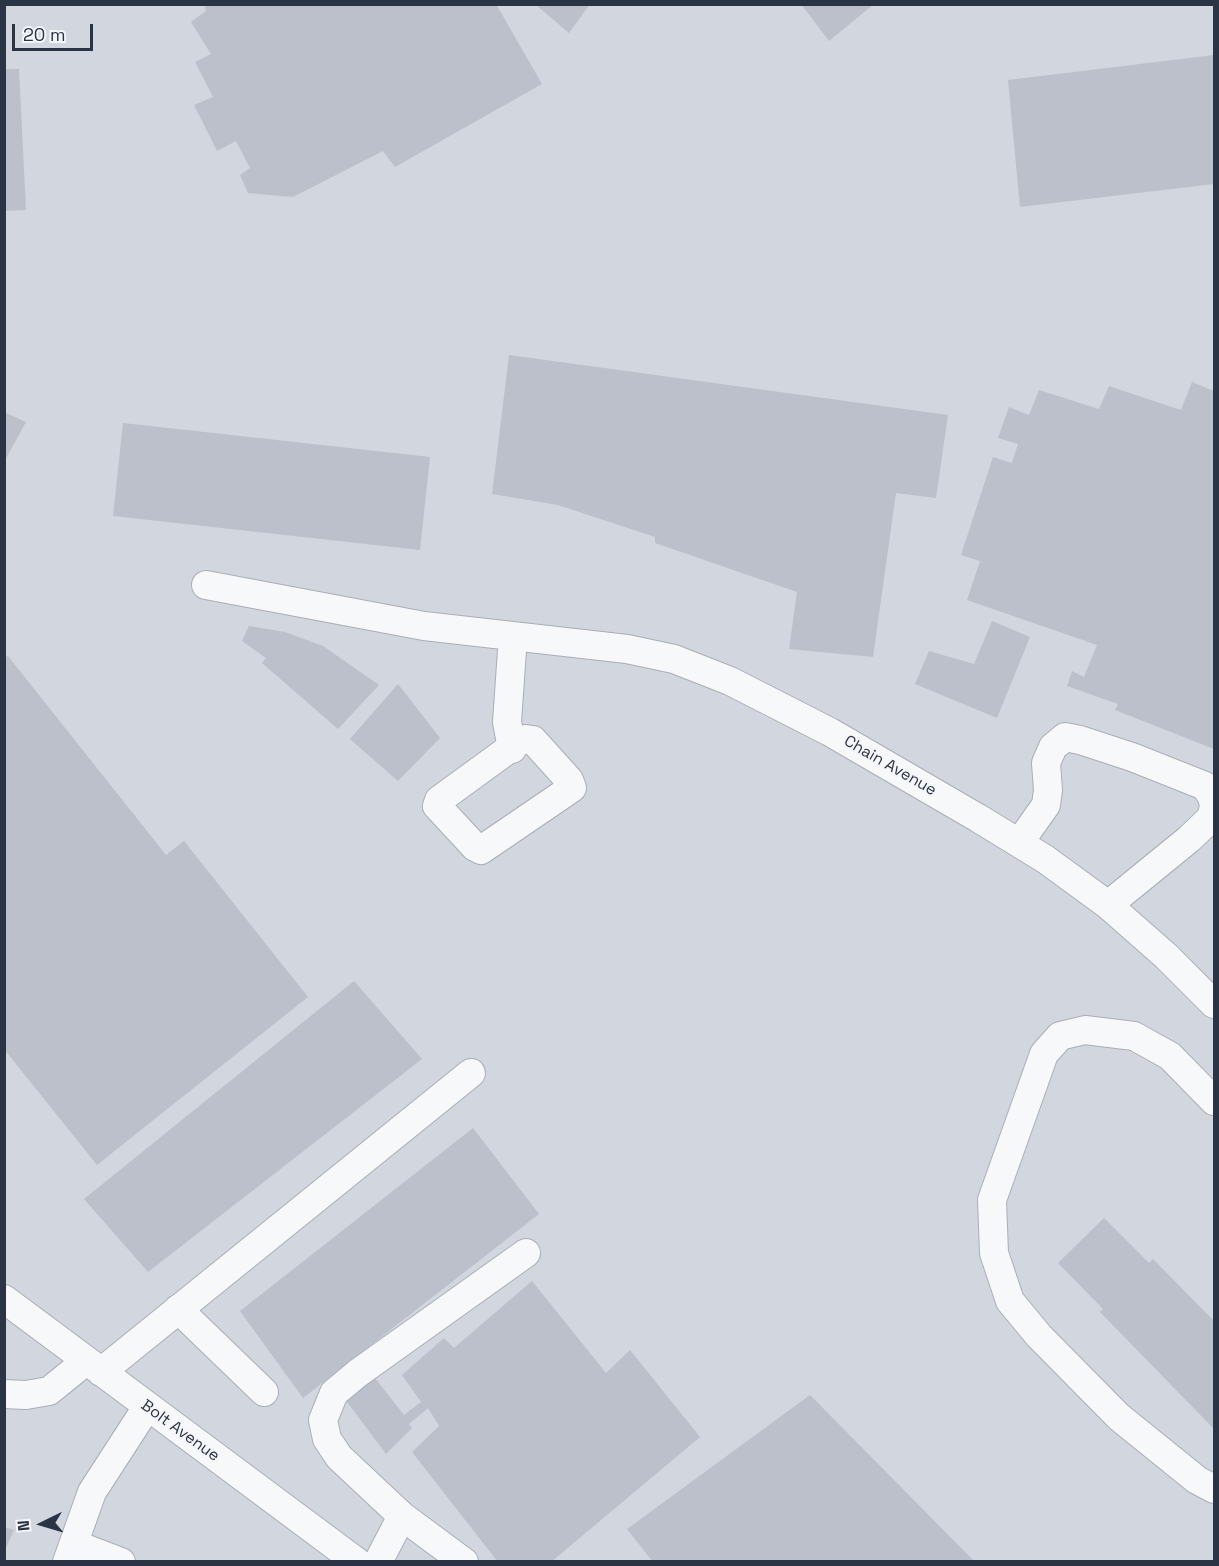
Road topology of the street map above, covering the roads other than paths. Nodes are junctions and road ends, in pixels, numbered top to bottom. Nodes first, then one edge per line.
1 (206, 585) dead end
2 (513, 636) junction
3 (512, 749) dead end
4 (1215, 806) edge
5 (1019, 843) junction
6 (1108, 905) junction
7 (1215, 1004) edge
8 (471, 1073) dead end
9 (1215, 1101) edge
10 (526, 1253) dead end
11 (4, 1299) edge
12 (178, 1309) junction
13 (93, 1366) junction
14 (264, 1392) dead end
15 (4, 1394) edge
16 (147, 1407) junction
17 (1215, 1489) edge
18 (402, 1516) junction
19 (70, 1553) edge
20 (121, 1562) edge
21 (357, 1562) edge
22 (378, 1562) edge
23 (464, 1562) edge

1 - 2 street, Chain Avenue
2 - 3 street
2 - 5 street, Chain Avenue
4 - 5 street
4 - 6 street
5 - 6 street, Chain Avenue
6 - 7 street, Chain Avenue
8 - 12 street
9 - 17 street
10 - 18 street
11 - 13 street, Bolt Avenue
12 - 13 street
12 - 14 street
13 - 15 street
13 - 16 street, Bolt Avenue
16 - 19 street
16 - 21 street, Bolt Avenue
18 - 22 street
18 - 23 street
19 - 20 street

